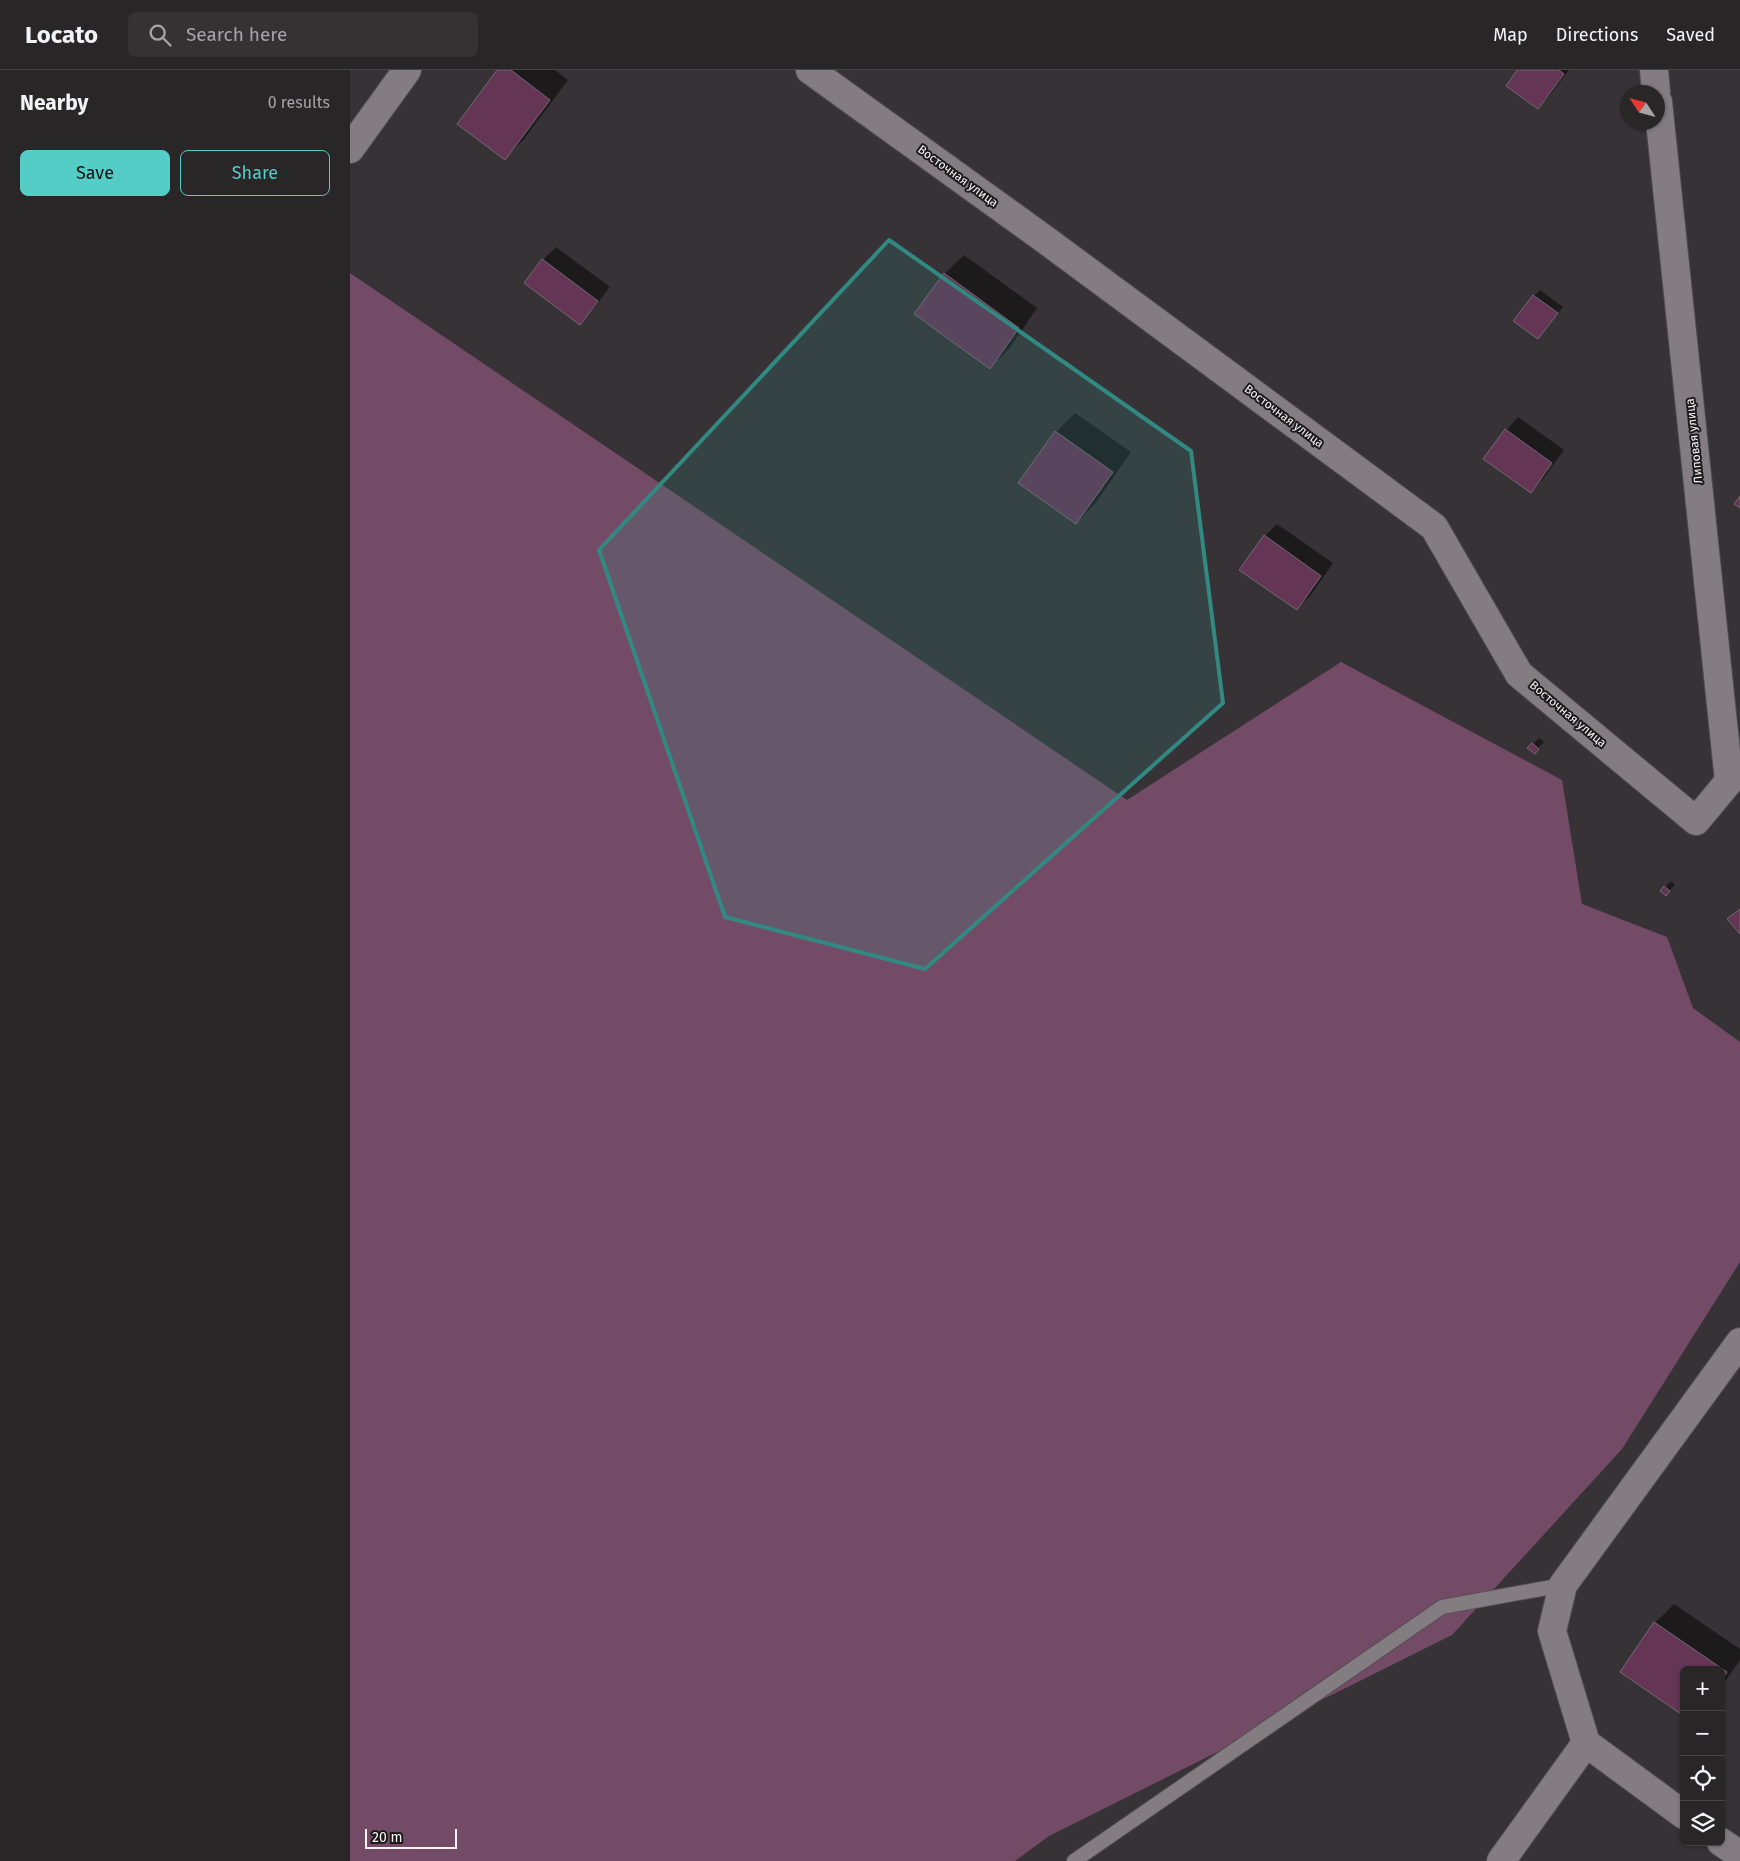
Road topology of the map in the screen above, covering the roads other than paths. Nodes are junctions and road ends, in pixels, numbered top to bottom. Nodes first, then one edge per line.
1 (407, 70) edge
2 (810, 70) edge
3 (1654, 70) edge
4 (1655, 85) edge
5 (1661, 130) edge
6 (350, 149) edge
7 (1735, 774) edge
8 (1740, 1342) edge
9 (1563, 1585) junction
10 (1586, 1743) junction
11 (1680, 1811) edge
12 (1725, 1845) edge
13 (1740, 1855) edge
14 (1074, 1861) edge
15 (1501, 1861) edge

1 - 6 street
2 - 7 street, Восточная улица
3 - 4 street
5 - 7 street, Липовая улица
8 - 9 street
9 - 10 street
9 - 14 lane
10 - 11 street
10 - 15 street
12 - 13 street

